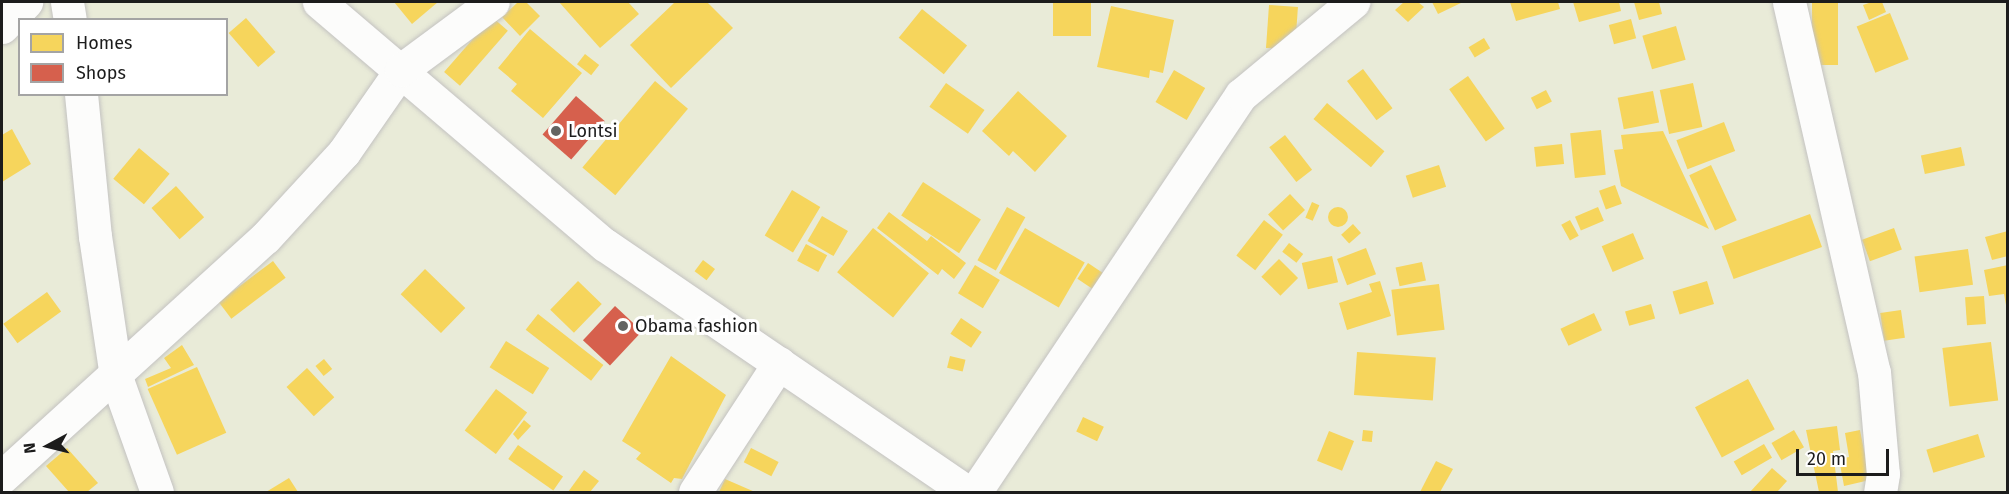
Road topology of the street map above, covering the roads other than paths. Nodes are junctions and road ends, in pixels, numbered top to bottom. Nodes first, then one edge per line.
1 (26, 2) edge
2 (67, 2) edge
3 (319, 2) edge
4 (493, 2) edge
5 (1353, 2) edge
6 (1789, 2) edge
7 (70, 18) edge
8 (2, 27) edge
9 (401, 69) junction
10 (81, 96) edge
11 (779, 363) junction
12 (116, 377) junction
13 (2, 477) edge
14 (1883, 486) edge
15 (157, 492) edge
16 (695, 492) edge
17 (967, 492) edge
18 (975, 492) edge

1 - 8 street
2 - 7 street
3 - 9 street
4 - 9 street
5 - 18 street
6 - 14 street
9 - 11 street
9 - 12 street
10 - 12 street
11 - 16 street
11 - 17 street
12 - 13 street
12 - 15 street

